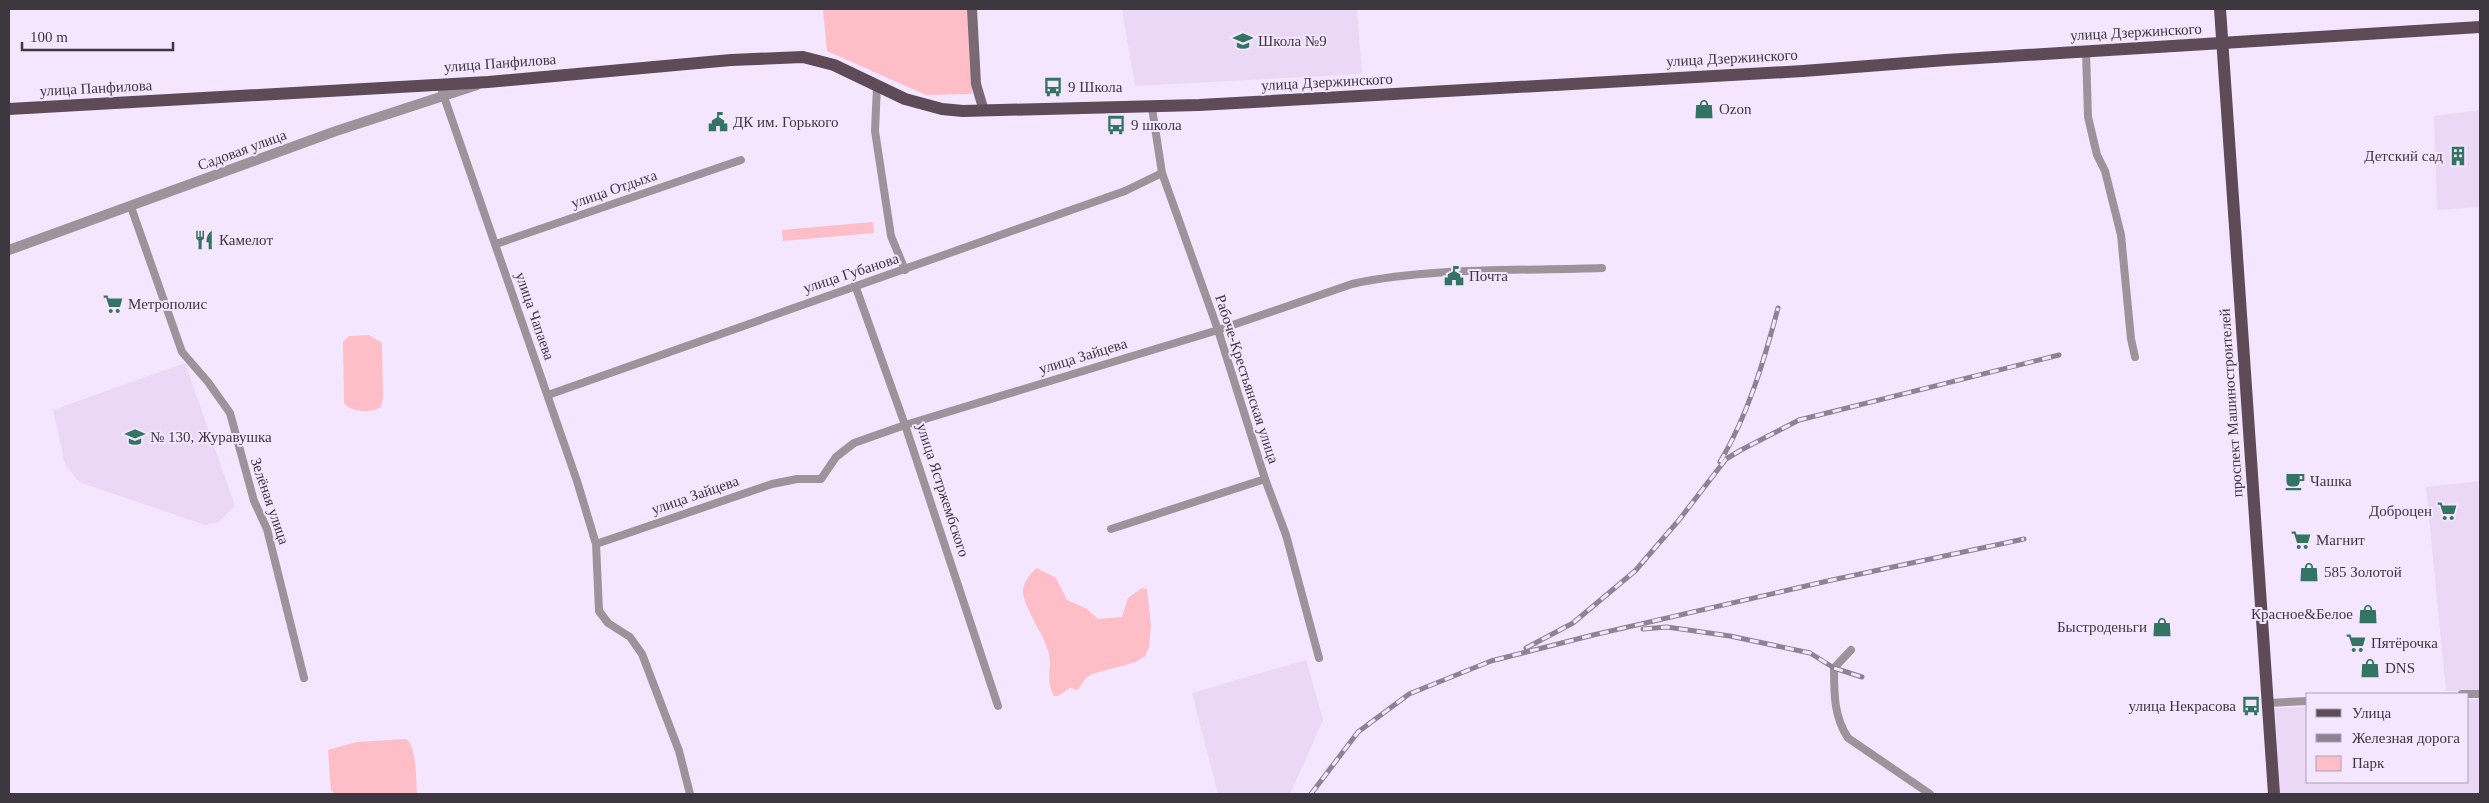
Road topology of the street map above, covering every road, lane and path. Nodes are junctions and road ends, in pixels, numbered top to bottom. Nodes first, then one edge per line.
1 (972, 9) edge
2 (2220, 9) edge
3 (2480, 27) edge
4 (2224, 44) junction
5 (2086, 51) junction
6 (488, 82) junction
7 (439, 84) junction
8 (877, 86) junction
9 (444, 97) junction
10 (1152, 108) junction
11 (9, 109) edge
12 (984, 111) junction
13 (741, 160) dead end
14 (1162, 173) junction
15 (131, 207) junction
16 (496, 244) junction
17 (9, 250) edge
18 (1602, 268) dead end
19 (905, 270) junction
20 (855, 285) junction
21 (1218, 330) junction
22 (2135, 357) dead end
23 (548, 395) junction
24 (906, 425) junction
25 (1265, 479) junction
26 (1110, 529) dead end
27 (596, 544) junction
28 (1850, 650) dead end
29 (1319, 658) dead end
30 (304, 678) dead end
31 (2306, 701) edge
32 (2268, 703) junction
33 (998, 706) dead end
34 (690, 794) edge
35 (1930, 794) edge
36 (2274, 794) edge

1 - 12 main road
2 - 4 main road, проспект Машиностроителей
3 - 4 main road, улица Дзержинского
4 - 5 main road, улица Дзержинского
4 - 32 main road, проспект Машиностроителей
5 - 10 main road, улица Дзержинского
5 - 22 street
6 - 7 main road, улица Панфилова
6 - 8 main road, улица Панфилова
6 - 9 street, Садовая улица
7 - 9 street, улица Чапаева
7 - 11 main road, улица Панфилова
8 - 12 main road, улица Панфилова
8 - 19 street
9 - 15 street, Садовая улица
9 - 16 street, улица Чапаева
10 - 12 main road, улица Дзержинского
10 - 14 street, Рабоче-Крестьянская улица
13 - 16 street, улица Отдыха
14 - 19 street, улица Губанова
14 - 21 street, Рабоче-Крестьянская улица
15 - 17 street, Садовая улица
15 - 30 street, Зелёная улица
16 - 23 street, улица Чапаева
18 - 21 street, улица Зайцева
19 - 20 street, улица Губанова
20 - 23 street, улица Губанова
20 - 24 street, улица Ястржембского
21 - 24 street, улица Зайцева
21 - 25 street, Рабоче-Крестьянская улица
23 - 27 street, улица Чапаева
24 - 27 street, улица Зайцева
24 - 33 street, улица Ястржембского
25 - 26 street
25 - 29 street, Рабоче-Крестьянская улица
27 - 34 street, улица Чапаева
28 - 35 street
31 - 32 street
32 - 36 main road, проспект Машиностроителей

